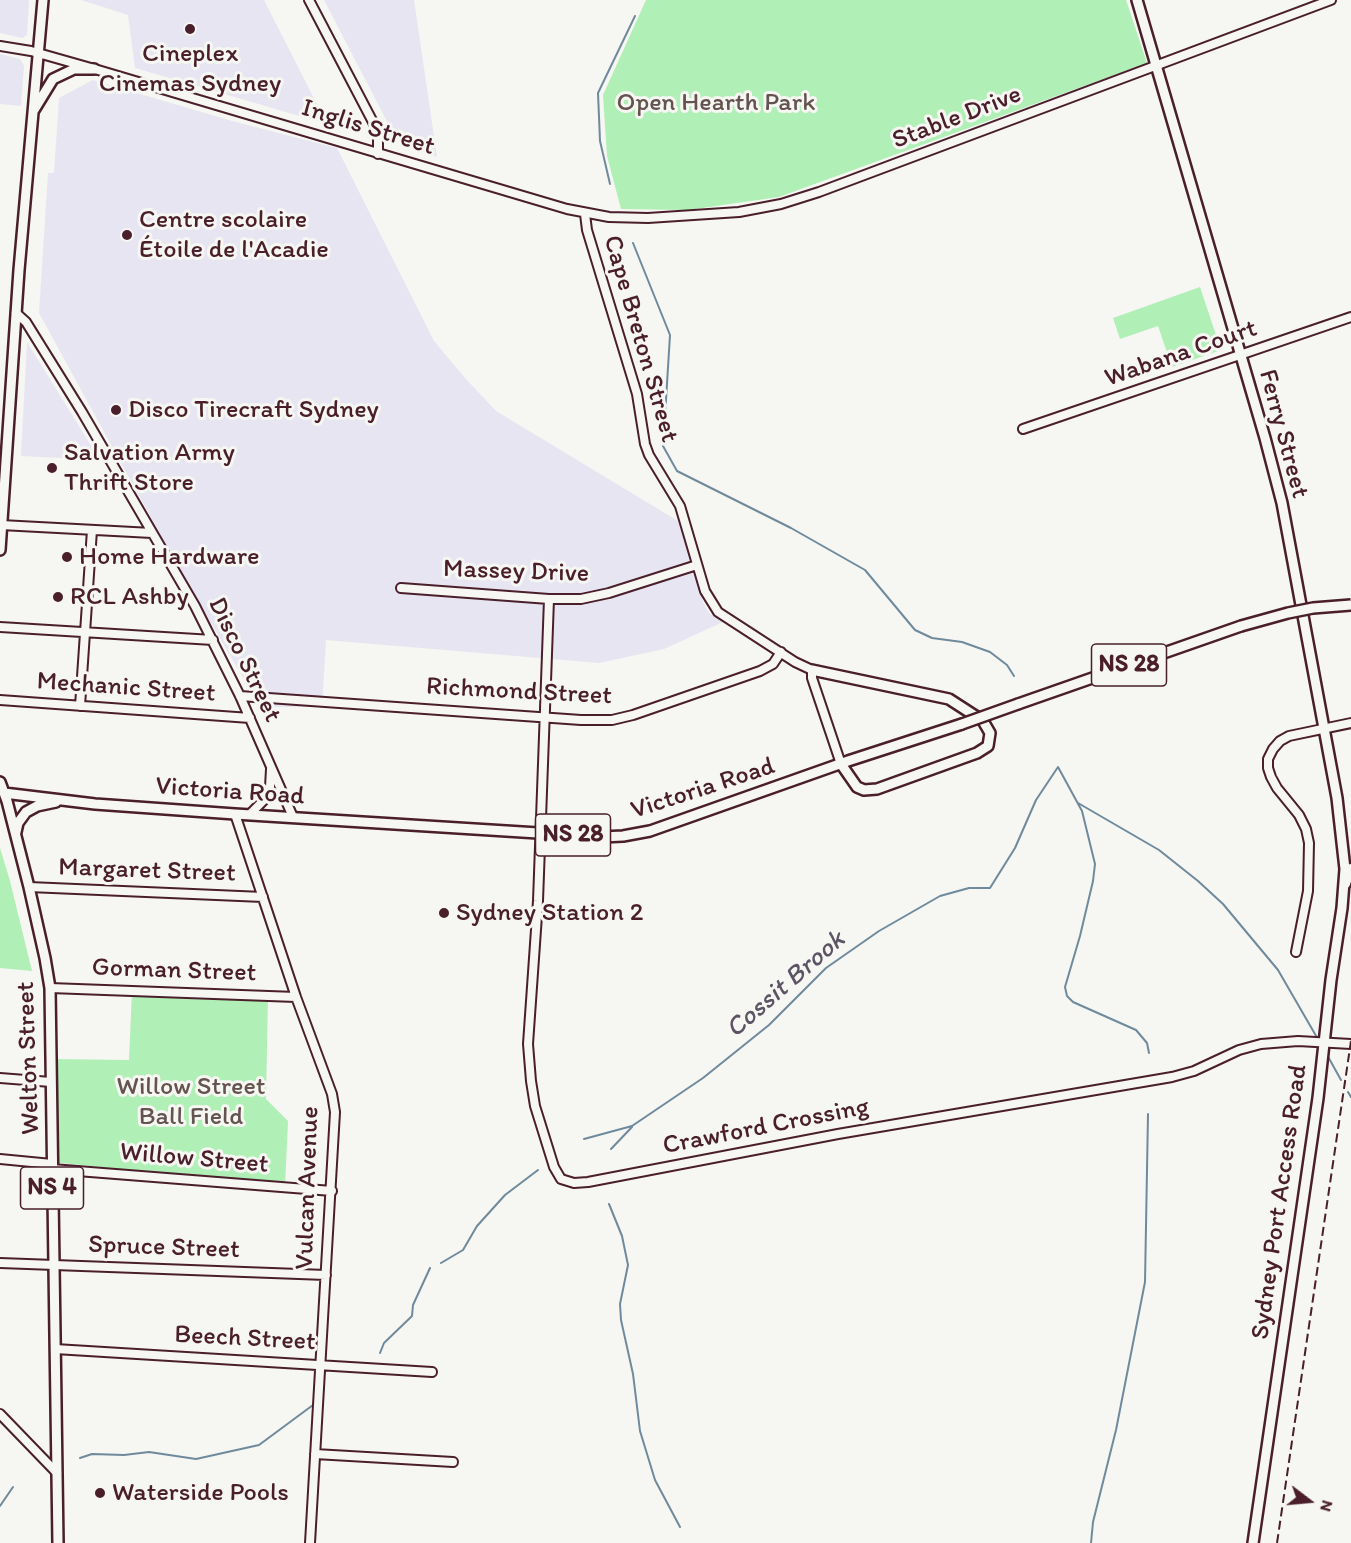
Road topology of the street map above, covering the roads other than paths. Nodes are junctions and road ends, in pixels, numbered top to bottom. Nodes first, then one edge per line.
1 (43, 0) edge
2 (309, 0) edge
3 (1137, 0) edge
4 (1331, 0) edge
5 (0, 46) edge
6 (39, 54) junction
7 (1157, 66) junction
8 (94, 69) junction
9 (32, 114) junction
10 (378, 154) junction
11 (585, 214) junction
12 (15, 313) junction
13 (1351, 317) edge
14 (1240, 356) junction
15 (0, 392) edge
16 (10, 394) junction
17 (1023, 429) dead end
18 (2, 488) edge
19 (1, 525) edge
20 (92, 530) junction
21 (153, 533) junction
22 (0, 550) edge
23 (697, 565) junction
24 (401, 588) dead end
25 (549, 599) junction
26 (1351, 605) edge
27 (0, 627) edge
28 (85, 632) junction
29 (213, 640) junction
30 (781, 652) junction
31 (812, 670) junction
32 (240, 696) junction
33 (0, 700) edge
34 (80, 706) junction
35 (545, 717) junction
36 (250, 718) junction
37 (1351, 723) edge
38 (1324, 728) junction
39 (841, 764) junction
40 (271, 767) junction
41 (0, 782) edge
42 (2, 793) edge
43 (64, 800) junction
44 (235, 814) junction
45 (250, 814) junction
46 (293, 817) junction
47 (541, 832) junction
48 (16, 838) junction
49 (1351, 868) edge
50 (28, 887) junction
51 (1344, 888) junction
52 (263, 897) junction
53 (1296, 952) dead end
54 (50, 988) junction
55 (296, 997) junction
56 (1323, 1043) junction
57 (1351, 1044) edge
58 (0, 1078) edge
59 (51, 1082) junction
60 (0, 1159) edge
61 (52, 1166) junction
62 (332, 1191) junction
63 (0, 1263) edge
64 (52, 1265) junction
65 (326, 1275) junction
66 (55, 1349) junction
67 (321, 1365) junction
68 (432, 1372) dead end
69 (0, 1414) edge
70 (315, 1454) junction
71 (453, 1462) dead end
72 (57, 1473) junction
73 (58, 1543) edge
74 (310, 1543) edge
75 (1253, 1543) edge

1 - 6 main road
2 - 10 street
3 - 7 main road, Ferry Street
4 - 7 street, Stable Drive
5 - 6 street, Inglis Street
6 - 8 street, Inglis Street
6 - 9 main road
7 - 11 street, Stable Drive
7 - 14 main road, Ferry Street
8 - 9 main road
8 - 10 street, Inglis Street
9 - 12 main road
10 - 11 street, Inglis Street
11 - 23 street, Cape Breton Street
12 - 16 main road
12 - 21 street, Disco Street
13 - 14 street, Wabana Court
14 - 17 street, Wabana Court
14 - 38 main road, Ferry Street
15 - 16 main road
16 - 18 main road
18 - 19 main road
19 - 20 street
19 - 22 main road
20 - 21 street
20 - 28 street
21 - 29 street, Disco Street
23 - 25 street, Massey Drive
23 - 30 street, Cape Breton Street
24 - 25 street, Massey Drive
25 - 35 street, Crawford Crossing
26 - 39 main road, Victoria Road / NS 28, bridge
27 - 28 street
28 - 29 street
28 - 34 street
29 - 32 street, Disco Street
30 - 31 street, Cape Breton Street
30 - 35 street, Richmond Street
31 - 39 street
31 - 39 main road
32 - 35 street, Richmond Street
32 - 36 street, Disco Street
33 - 34 street, Mechanic Street
34 - 36 street, Mechanic Street
35 - 47 street, Crawford Crossing
36 - 40 street, Disco Street
37 - 38 street
38 - 51 main road, Ferry Street
38 - 53 street
39 - 47 main road, Victoria Road / NS 28
40 - 45 street
40 - 46 street, Disco Street
41 - 42 main road, NS 4
42 - 43 main road, Victoria Road / NS 28
42 - 48 main road, Welton Street / NS 4
43 - 44 main road, Victoria Road / NS 28
43 - 48 main road
44 - 45 main road, Victoria Road / NS 28
44 - 52 street, Vulcan Avenue
45 - 46 main road, Victoria Road / NS 28
46 - 47 main road, Victoria Road / NS 28
47 - 56 street, Crawford Crossing
48 - 50 main road, Welton Street / NS 4
49 - 51 street, Sydney Port Access Road
50 - 52 street, Margaret Street
50 - 54 main road, Welton Street / NS 4
51 - 56 main road, Sydney Port Access Road
52 - 55 street, Vulcan Avenue
54 - 55 street, Gorman Street
54 - 59 main road, Welton Street / NS 4
55 - 62 street, Vulcan Avenue
56 - 57 street, Crawford Crossing
56 - 75 main road, Sydney Port Access Road
58 - 59 street
59 - 61 main road, Welton Street / NS 4
60 - 61 street, Willow Street
61 - 62 street, Willow Street
61 - 64 main road, Welton Street / NS 4
62 - 65 street, Vulcan Avenue
63 - 64 street, Spruce Street
64 - 65 street, Spruce Street
64 - 66 main road, Welton Street / NS 4
65 - 67 street, Vulcan Avenue
66 - 67 street, Beech Street
66 - 72 main road, Welton Street / NS 4
67 - 68 street, Beech Street
67 - 70 street, Vulcan Avenue
69 - 72 street
70 - 71 street
70 - 74 street, Vulcan Avenue
72 - 73 main road, Welton Street / NS 4

